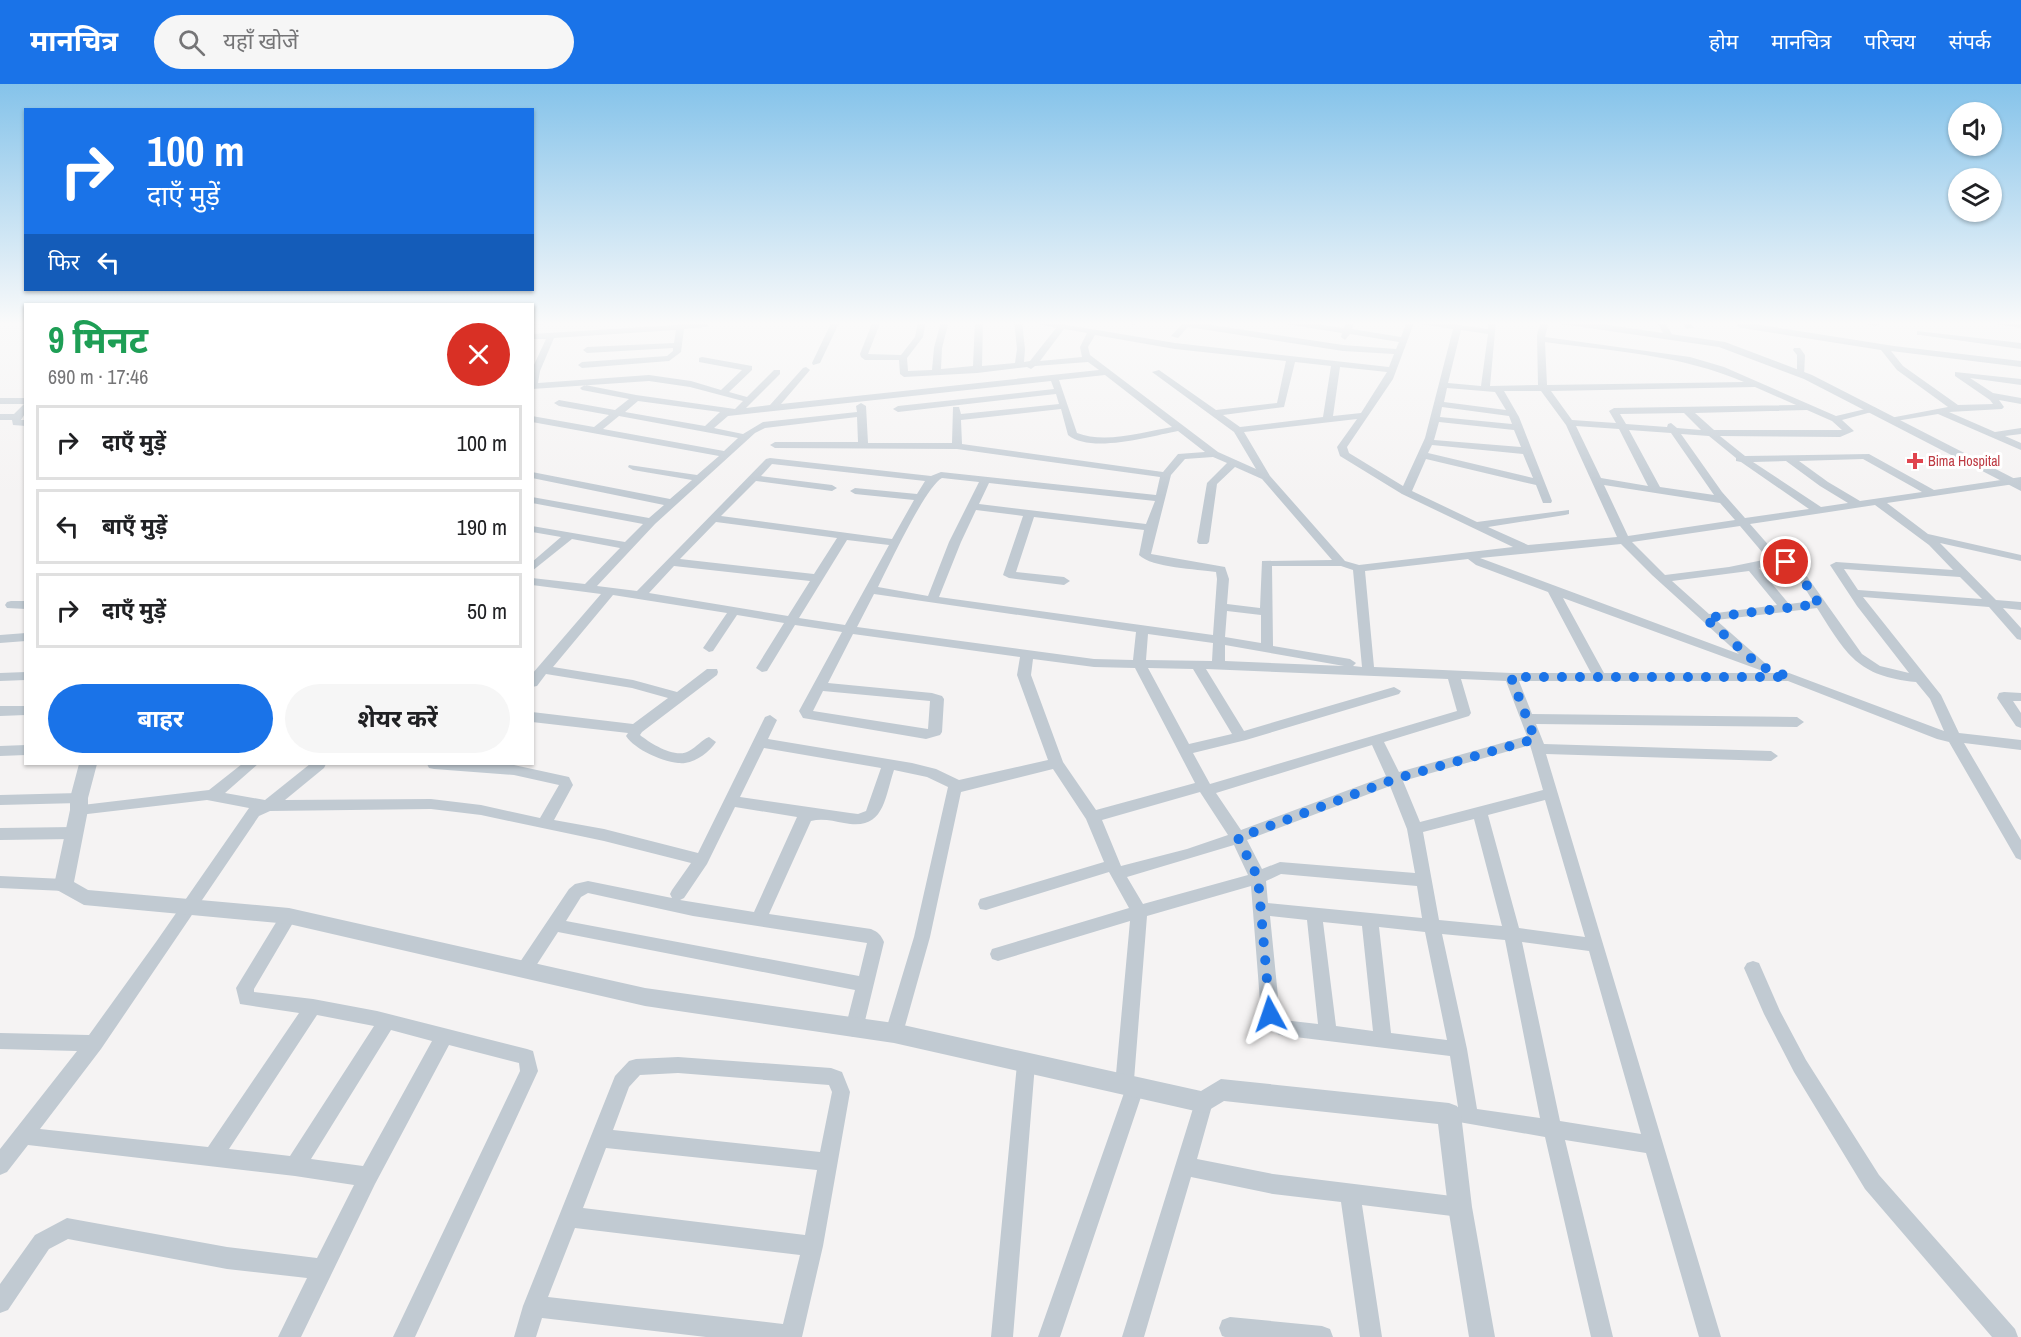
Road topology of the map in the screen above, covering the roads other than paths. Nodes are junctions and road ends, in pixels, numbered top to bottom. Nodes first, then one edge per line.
1 (577, 379) edge
2 (631, 379) edge
3 (659, 379) edge
4 (737, 379) edge
5 (770, 379) edge
6 (798, 379) edge
7 (903, 379) edge
8 (1039, 379) edge
9 (1055, 379) edge
10 (1117, 379) edge
11 (1167, 379) edge
12 (1287, 379) edge
13 (1334, 379) edge
14 (1386, 379) edge
15 (1444, 379) edge
16 (1486, 379) edge
17 (1540, 379) edge
18 (1746, 379) edge
19 (1812, 379) edge
20 (1915, 379) edge
21 (1966, 379) edge
22 (2001, 379) edge
23 (2021, 382) edge
24 (565, 384) junction
25 (576, 384) junction
26 (1443, 385) junction
27 (1759, 385) junction
28 (534, 386) edge
29 (951, 388) junction
30 (1544, 388) junction
31 (1485, 389) junction
32 (1499, 390) junction
33 (1060, 391) junction
34 (723, 393) junction
35 (901, 393) junction
36 (1990, 396) junction
37 (636, 398) junction
38 (860, 398) junction
39 (749, 400) junction
40 (0, 401) edge
41 (2021, 401) edge
42 (24, 403) edge
43 (559, 403) dead end
44 (955, 403) junction
45 (1438, 404) junction
46 (24, 406) edge
47 (1065, 406) junction
48 (773, 408) junction
49 (1810, 408) junction
50 (1956, 408) junction
51 (898, 410) dead end
52 (1874, 410) junction
53 (1662, 411) junction
54 (1688, 411) junction
55 (1937, 411) junction
56 (736, 412) junction
57 (616, 413) junction
58 (1214, 413) junction
59 (862, 414) junction
60 (1512, 414) junction
61 (1365, 415) junction
62 (0, 417) edge
63 (16, 417) junction
64 (958, 417) junction
65 (1328, 418) junction
66 (1435, 418) junction
67 (534, 419) edge
68 (1835, 419) junction
69 (1893, 420) junction
70 (24, 423) edge
71 (796, 423) junction
72 (1569, 423) junction
73 (1517, 427) junction
74 (1622, 427) junction
75 (1180, 428) junction
76 (707, 429) junction
77 (1238, 430) junction
78 (595, 431) junction
79 (1674, 431) junction
80 (2021, 431) edge
81 (1709, 433) junction
82 (1994, 435) junction
83 (745, 437) junction
84 (1428, 442) junction
85 (775, 445) junction
86 (863, 446) junction
87 (957, 446) junction
88 (1475, 447) junction
89 (2021, 447) edge
90 (1527, 451) junction
91 (726, 454) junction
92 (1214, 454) junction
93 (1422, 455) junction
94 (1789, 458) junction
95 (1740, 459) junction
96 (770, 461) junction
97 (1234, 462) junction
98 (633, 467) dead end
99 (1484, 470) junction
100 (534, 475) edge
101 (1166, 476) junction
102 (1266, 477) junction
103 (699, 478) junction
104 (755, 478) junction
105 (932, 479) junction
106 (985, 480) junction
107 (1598, 481) junction
108 (1539, 483) junction
109 (2018, 483) edge
110 (832, 488) dead end
111 (855, 490) dead end
112 (1656, 490) junction
113 (1406, 492) junction
114 (1933, 494) junction
115 (921, 498) junction
116 (534, 500) edge
117 (1161, 500) junction
118 (1724, 500) junction
119 (1547, 501) dead end
120 (672, 502) junction
121 (1878, 502) junction
122 (1859, 505) junction
123 (972, 506) junction
124 (1820, 511) junction
125 (1030, 512) junction
126 (1565, 512) dead end
127 (713, 518) junction
128 (651, 522) junction
129 (1743, 522) junction
130 (1477, 525) junction
131 (1150, 528) junction
132 (534, 529) edge
133 (844, 535) junction
134 (568, 537) junction
135 (1926, 537) junction
136 (1624, 540) junction
137 (1203, 542) dead end
138 (897, 543) junction
139 (628, 546) junction
140 (1526, 549) junction
141 (1470, 555) junction
142 (2021, 558) edge
143 (1775, 560) junction
144 (673, 562) junction
145 (1341, 563) junction
146 (534, 566) edge
147 (1752, 567) junction
148 (1359, 568) junction
149 (1964, 574) junction
150 (819, 578) junction
151 (1664, 579) junction
152 (534, 581) edge
153 (1064, 581) dead end
154 (588, 588) junction
155 (1552, 589) junction
156 (872, 590) junction
157 (610, 591) junction
158 (1854, 593) junction
159 (640, 595) junction
160 (932, 600) junction
161 (1819, 604) junction
162 (1993, 604) junction
163 (11, 605) dead end
164 (24, 605) edge
165 (2021, 606) edge
166 (1220, 607) junction
167 (1785, 607) junction
168 (734, 611) junction
169 (1268, 612) junction
170 (1705, 618) junction
171 (792, 621) junction
172 (1142, 629) junction
173 (850, 630) junction
174 (2021, 636) edge
175 (24, 637) edge
176 (0, 639) edge
177 (1219, 640) junction
178 (709, 648) dead end
179 (1268, 649) junction
180 (1027, 654) junction
181 (1139, 664) junction
182 (1197, 664) junction
183 (1218, 665) junction
184 (1368, 666) junction
185 (1760, 666) junction
186 (762, 668) dead end
187 (545, 670) junction
188 (712, 672) dead end
189 (1406, 673) junction
190 (1453, 675) junction
191 (24, 676) edge
192 (0, 677) edge
193 (1511, 677) junction
194 (1789, 677) junction
195 (1600, 678) junction
196 (1922, 678) junction
197 (534, 681) edge
198 (818, 686) junction
199 (1394, 691) dead end
200 (678, 697) junction
201 (2021, 697) edge
202 (24, 710) edge
203 (0, 711) edge
204 (534, 717) edge
205 (1527, 719) junction
206 (770, 720) dead end
207 (1797, 722) dead end
208 (2021, 723) edge
209 (636, 729) junction
210 (1241, 736) junction
211 (1954, 738) junction
212 (1376, 739) junction
213 (709, 742) dead end
214 (758, 742) junction
215 (1536, 744) junction
216 (2021, 745) edge
217 (24, 750) edge
218 (1184, 750) junction
219 (0, 751) edge
220 (1771, 756) dead end
221 (1056, 763) junction
222 (888, 764) junction
223 (88, 765) edge
224 (250, 765) edge
225 (318, 765) edge
226 (447, 765) edge
227 (1395, 779) junction
228 (958, 786) junction
229 (1205, 788) junction
230 (1551, 793) junction
231 (213, 795) junction
232 (0, 800) edge
233 (730, 801) junction
234 (79, 804) junction
235 (268, 806) junction
236 (1480, 812) junction
237 (810, 814) junction
238 (1093, 818) junction
239 (544, 824) junction
240 (1415, 829) junction
241 (74, 833) junction
242 (0, 834) edge
243 (1238, 838) junction
244 (2021, 854) edge
245 (702, 860) junction
246 (1115, 869) junction
247 (1258, 878) junction
248 (1425, 879) junction
249 (0, 882) edge
250 (64, 885) junction
251 (678, 894) dead end
252 (986, 904) dead end
253 (191, 909) junction
254 (1261, 909) junction
255 (1140, 912) junction
256 (1314, 914) junction
257 (289, 916) junction
258 (759, 919) junction
259 (1370, 919) junction
260 (554, 925) junction
261 (1432, 926) junction
262 (1512, 934) junction
263 (1594, 945) junction
264 (998, 954) dead end
265 (1753, 968) dead end
266 (524, 970) junction
267 (865, 985) junction
268 (313, 1007) junction
269 (386, 1022) junction
270 (854, 1029) junction
271 (1328, 1031) junction
272 (894, 1033) junction
273 (444, 1036) junction
274 (1383, 1040) junction
275 (0, 1041) edge
276 (95, 1043) junction
277 (1458, 1049) junction
278 (1026, 1064) junction
279 (1130, 1086) junction
280 (1204, 1102) junction
281 (1459, 1115) junction
282 (1552, 1128) junction
283 (24, 1135) junction
284 (599, 1138) junction
285 (1654, 1145) junction
286 (213, 1156) junction
287 (828, 1162) junction
288 (0, 1165) edge
289 (295, 1166) junction
290 (1185, 1167) junction
291 (369, 1177) junction
292 (1350, 1194) junction
293 (1460, 1208) junction
294 (569, 1217) junction
295 (813, 1246) junction
296 (323, 1269) junction
297 (0, 1302) edge
298 (534, 1306) junction
299 (1230, 1328) dead end
300 (791, 1336) edge
301 (289, 1337) edge
302 (404, 1337) edge
303 (525, 1337) edge
304 (1002, 1337) edge
305 (1049, 1337) edge
306 (1133, 1337) edge
307 (1322, 1337) edge
308 (1371, 1337) edge
309 (1482, 1337) edge
310 (1602, 1337) edge
311 (1710, 1337) edge
312 (2007, 1337) edge

1 - 25 street
2 - 25 street
3 - 34 street
4 - 34 street
5 - 39 street
6 - 48 street
7 - 35 street
8 - 29 street
9 - 33 street
10 - 75 street
11 - 58 street
12 - 58 street
13 - 65 street
14 - 61 street
15 - 26 street
16 - 31 street
17 - 30 street
18 - 27 street
19 - 52 street
20 - 50 street
21 - 36 street
22 - 23 street
24 - 25 street
24 - 28 street
24 - 37 street
26 - 31 street
26 - 45 street
27 - 30 street
27 - 49 street
29 - 35 street
29 - 44 street
30 - 32 street
30 - 72 street
31 - 32 street
32 - 60 street
33 - 44 street
33 - 47 street
34 - 39 street
35 - 38 street
36 - 41 street
36 - 50 street
37 - 56 street
37 - 57 street
38 - 48 street
38 - 59 street
39 - 56 street
40 - 42 street
43 - 57 street
44 - 51 street
44 - 64 street
45 - 60 street
45 - 66 street
46 - 63 street
47 - 64 street
47 - 75 street
48 - 56 street
49 - 54 street
49 - 68 street
50 - 55 street
52 - 68 street
52 - 69 street
53 - 54 street
53 - 74 street
53 - 79 street
54 - 81 street
55 - 69 street
55 - 82 street
56 - 76 street
57 - 76 street
57 - 78 street
58 - 77 street
59 - 71 street
59 - 86 street
60 - 73 street
61 - 65 street
61 - 113 street
62 - 63 street
63 - 70 street
64 - 87 street
65 - 77 street
66 - 73 street
66 - 84 street
67 - 78 street
68 - 81 street
69 - 109 street
71 - 83 street
71 - 85 street
72 - 74 street
72 - 107 street
73 - 90 street
74 - 79 street
74 - 112 street
75 - 92 street
76 - 83 street
77 - 102 street
78 - 91 street
79 - 81 street
79 - 118 street
80 - 82 street
81 - 95 street
82 - 89 street
83 - 91 street
84 - 88 street
84 - 93 street
85 - 86 street
85 - 96 street
86 - 87 street
87 - 101 street
88 - 90 street
88 - 99 street
90 - 108 street
91 - 103 street
92 - 97 street
92 - 101 street
93 - 99 street
93 - 113 street
94 - 95 street
94 - 114 street
94 - 122 street
95 - 124 street
96 - 104 street
96 - 105 street
97 - 102 street
97 - 137 street
98 - 103 street
99 - 108 street
100 - 120 street
101 - 117 street
102 - 145 street
103 - 120 street
104 - 110 street
104 - 127 street
105 - 106 street
105 - 115 street
106 - 117 street
106 - 123 street
107 - 112 street
107 - 136 street
108 - 119 street
109 - 114 street
111 - 115 street
112 - 118 street
113 - 130 street
114 - 121 street
115 - 138 street
116 - 128 street
117 - 131 street
118 - 129 street
120 - 128 street
121 - 122 street
121 - 135 street
122 - 124 street
123 - 125 street
123 - 160 street
124 - 129 street
125 - 131 street
125 - 153 street
126 - 130 street
127 - 133 street
127 - 144 street
128 - 139 street
129 - 136 street
129 - 143 street
130 - 140 street
131 - 166 street
132 - 134 street
133 - 138 street
133 - 150 street
134 - 139 street
134 - 146 street
135 - 142 street
135 - 149 street
136 - 140 street
136 - 151 street
138 - 156 street
139 - 154 street
140 - 141 street
141 - 148 street
141 - 155 street
143 - 147 street
143 - 161 street
144 - 150 street
144 - 159 street
145 - 148 street
145 - 169 street
147 - 151 street
147 - 167 street
148 - 184 street
149 - 158 street
149 - 162 street
150 - 171 street
151 - 170 street
152 - 154 street
154 - 157 street
155 - 185 street
155 - 195 street
156 - 160 street
156 - 173 street
157 - 159 street
157 - 187 street
158 - 162 street
158 - 196 street
159 - 168 street
160 - 172 street
161 - 167 street
161 - 196 street
162 - 165 street
162 - 174 street
163 - 164 street
166 - 169 street
166 - 177 street
167 - 170 street
168 - 171 street
168 - 178 street
169 - 179 street
170 - 185 street
171 - 173 street
171 - 186 street
172 - 177 street
172 - 181 street
173 - 180 street
173 - 198 street
175 - 176 street
177 - 179 street
177 - 183 street
179 - 184 street
180 - 181 street
180 - 221 street
181 - 182 street
181 - 218 street
182 - 183 street
182 - 210 street
183 - 189 street
184 - 189 street
185 - 194 street
187 - 197 street
187 - 200 street
188 - 200 street
189 - 190 street
190 - 193 street
190 - 212 street
191 - 192 street
193 - 195 street
193 - 205 street
194 - 195 street
194 - 211 street
196 - 211 street
198 - 198 street
199 - 210 street
200 - 209 street
201 - 208 street
202 - 203 street
204 - 209 street
205 - 207 street
205 - 215 street
206 - 214 street
209 - 213 street
210 - 218 street
211 - 216 street
211 - 244 street
212 - 227 street
212 - 229 street
214 - 222 street
214 - 233 street
215 - 220 street
215 - 227 street
215 - 230 street
217 - 219 street
218 - 229 street
221 - 228 street
221 - 238 street
222 - 228 street
222 - 237 street
223 - 234 street
224 - 231 street
225 - 235 street
226 - 239 street
227 - 240 street
227 - 243 street
228 - 272 street
229 - 238 street
229 - 243 street
230 - 236 street
230 - 263 street
231 - 234 street
231 - 235 street
232 - 234 street
233 - 237 street
233 - 245 street
234 - 241 street
235 - 239 street
235 - 253 street
236 - 240 street
236 - 262 street
237 - 258 street
238 - 246 street
239 - 245 street
240 - 248 street
241 - 242 street
241 - 250 street
243 - 246 street
243 - 247 street
245 - 251 street
246 - 252 street
246 - 255 street
247 - 248 street
247 - 254 street
247 - 255 street
248 - 261 street
249 - 250 street
250 - 253 street
253 - 257 street
253 - 276 street
254 - 256 street
254 - 271 street
255 - 264 street
255 - 279 street
256 - 259 street
256 - 271 street
257 - 266 street
257 - 268 street
258 - 260 street
258 - 267 street
259 - 261 street
259 - 274 street
260 - 266 street
260 - 267 street
261 - 262 street
261 - 277 street
262 - 263 street
262 - 282 street
263 - 285 street
265 - 312 street
266 - 270 street
267 - 270 street
268 - 269 street
268 - 286 street
269 - 273 street
269 - 289 street
270 - 272 street
271 - 274 street
272 - 278 street
273 - 291 street
273 - 302 street
274 - 277 street
275 - 276 street
276 - 283 street
277 - 281 street
278 - 279 street
278 - 304 street
279 - 280 street
279 - 305 street
280 - 281 street
280 - 290 street
281 - 282 street
281 - 293 street
282 - 285 street
282 - 310 street
283 - 286 street
283 - 288 street
284 - 287 street
284 - 287 street
284 - 294 street
285 - 311 street
286 - 289 street
287 - 295 street
289 - 291 street
290 - 292 street
290 - 306 street
291 - 296 street
292 - 293 street
292 - 308 street
293 - 309 street
294 - 295 street
294 - 298 street
295 - 300 street
296 - 297 street
296 - 301 street
298 - 300 street
298 - 303 street
299 - 307 street

